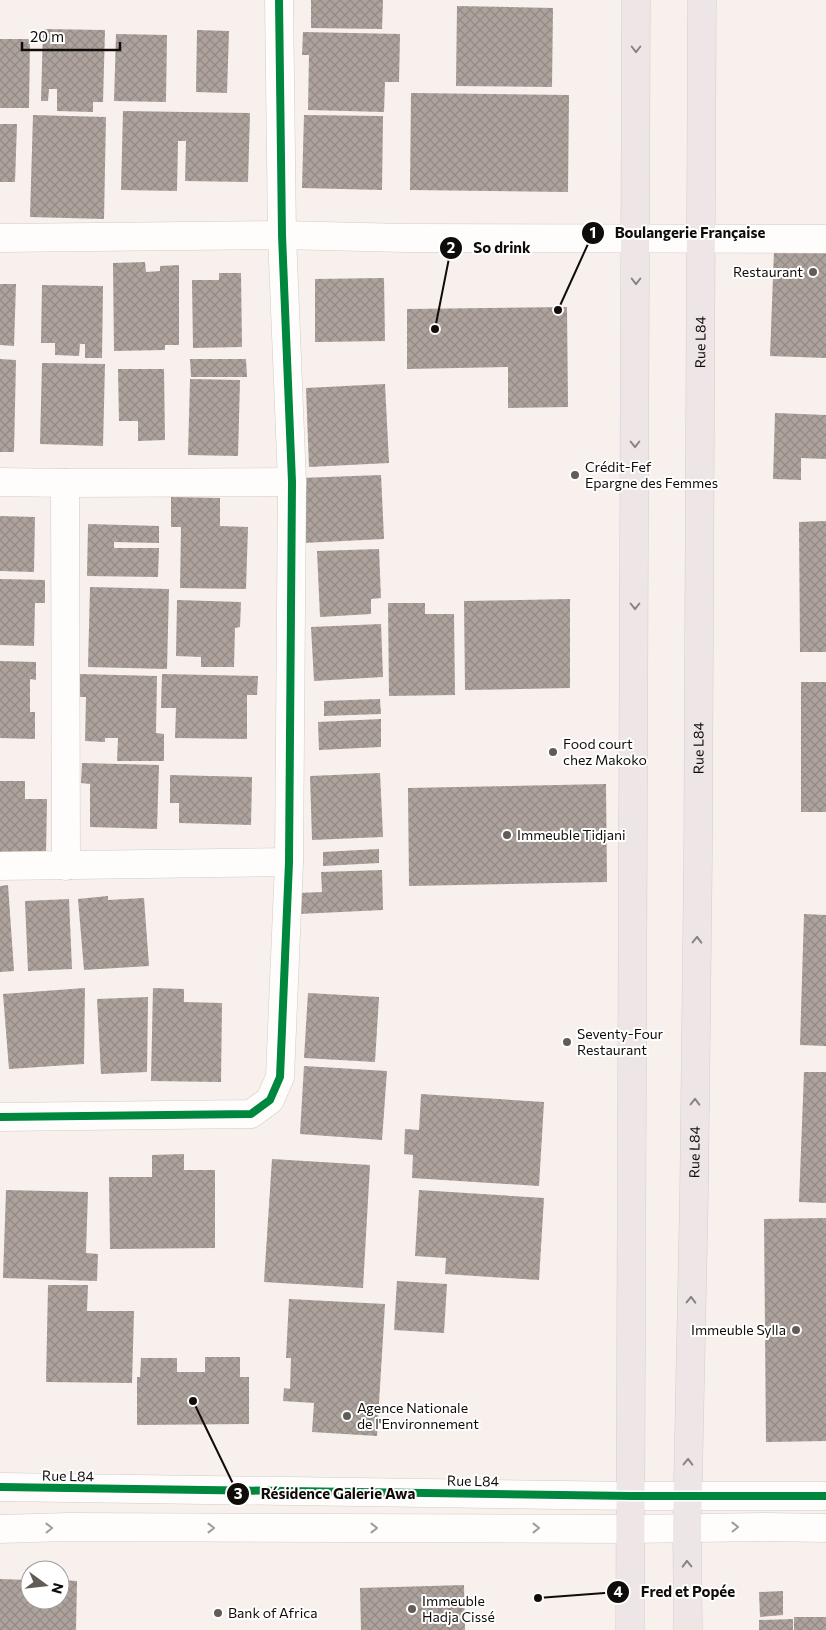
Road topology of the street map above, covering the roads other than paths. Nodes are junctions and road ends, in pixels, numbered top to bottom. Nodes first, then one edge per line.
1 (279, 0) edge
2 (636, 0) edge
3 (702, 0) edge
4 (282, 236) junction
5 (0, 238) edge
6 (636, 238) junction
7 (701, 238) junction
8 (826, 239) edge
9 (0, 482) edge
10 (292, 482) junction
11 (65, 483) junction
12 (289, 862) junction
13 (0, 866) edge
14 (66, 866) junction
15 (0, 1117) edge
16 (0, 1488) edge
17 (631, 1496) junction
18 (688, 1496) junction
19 (826, 1496) edge
20 (686, 1528) junction
21 (826, 1528) edge
22 (0, 1529) edge
23 (631, 1529) junction
24 (630, 1630) edge
25 (688, 1630) edge

1 - 4 street
2 -> 6 main road
3 - 7 main road, Rue L84
4 - 5 street
4 - 6 street
4 - 10 street
6 - 7 street
6 -> 17 main road
7 - 8 street
18 -> 7 main road, Rue L84
9 - 11 street
10 - 11 street
10 - 12 street
11 - 14 street
12 - 14 street
12 - 15 street
13 - 14 street
16 - 17 street, Rue L84
17 - 18 street, Rue L84
17 - 23 main road
18 - 19 street, Rue L84
18 - 20 main road, Rue L84
20 -> 21 street
20 - 23 street
25 -> 20 main road, Rue L84
22 -> 23 street
23 - 24 main road

